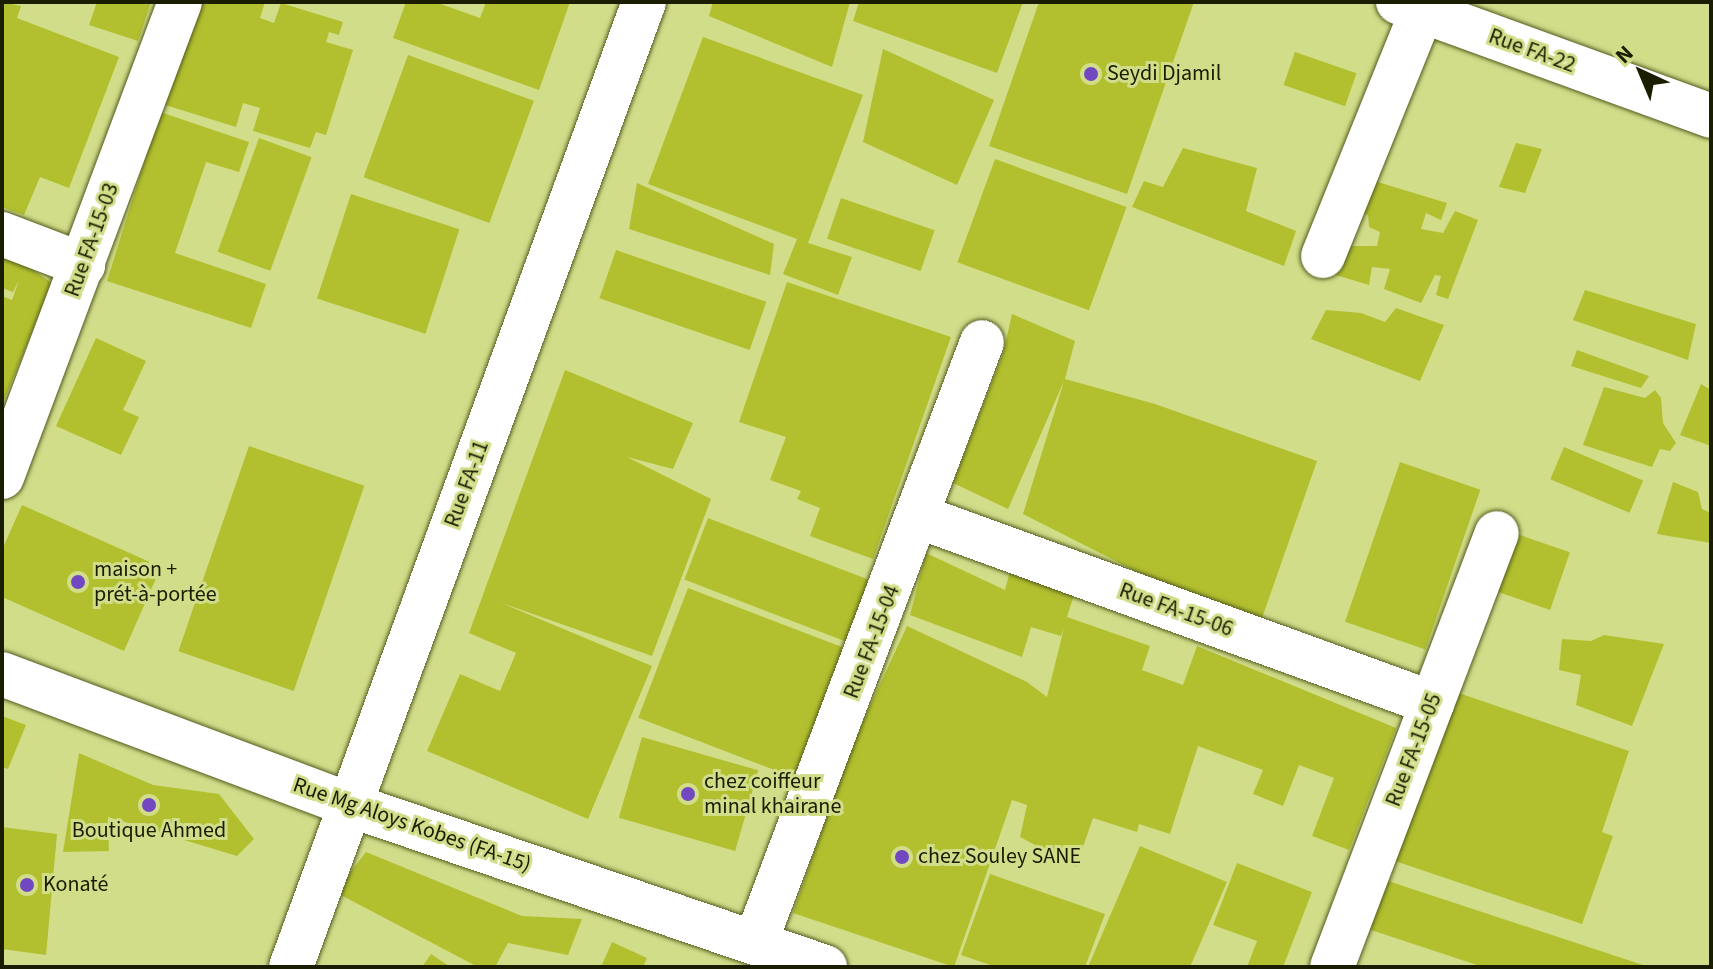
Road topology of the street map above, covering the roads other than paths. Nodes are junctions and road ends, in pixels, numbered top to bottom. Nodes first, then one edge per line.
1 (180, 2) edge
2 (644, 2) edge
3 (1410, 6) edge
4 (1711, 116) edge
5 (2, 234) edge
6 (1323, 256) dead end
7 (83, 265) junction
8 (982, 342) dead end
9 (2, 477) edge
10 (920, 517) junction
11 (1497, 533) dead end
12 (2, 674) edge
13 (1432, 703) junction
14 (350, 805) junction
15 (756, 941) junction
16 (291, 967) edge
17 (825, 967) edge
18 (1332, 967) edge

1 - 7 street, Rue FA-15-03
2 - 14 street, Rue FA-11
3 - 4 street, Rue FA-22
3 - 6 street
5 - 7 street
7 - 9 street, Rue FA-15-03
8 - 10 street, Rue FA-15-04
10 - 13 street, Rue FA-15-06
10 - 15 street, Rue FA-15-04
11 - 13 street, Rue FA-15-05
12 - 14 street, Rue Mg Aloys Kobes (FA-15)
13 - 18 street, Rue FA-15-05
14 - 15 street, Rue Mg Aloys Kobes (FA-15)
14 - 16 street, Rue FA-11
15 - 17 street, Rue Mg Aloys Kobes (FA-15)

